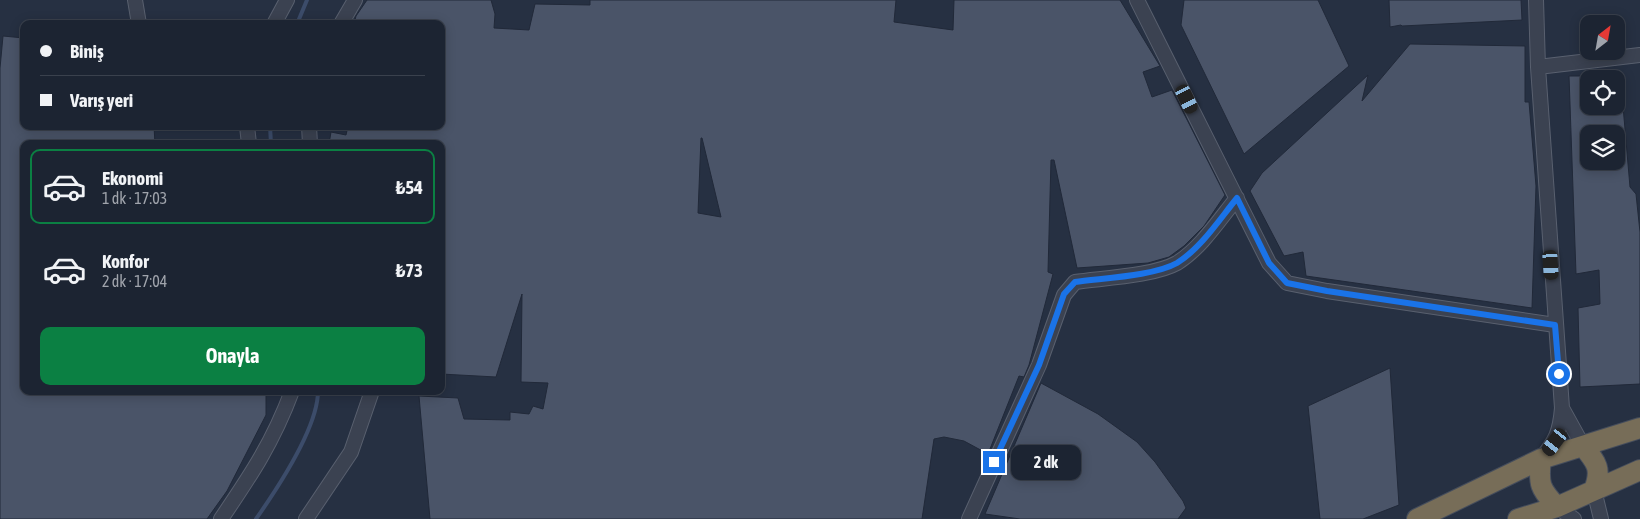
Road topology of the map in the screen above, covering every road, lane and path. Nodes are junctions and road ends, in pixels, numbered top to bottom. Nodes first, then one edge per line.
1 (134, 0) edge
2 (287, 0) edge
3 (355, 0) edge
4 (1136, 0) edge
5 (1536, 0) edge
6 (137, 20) edge
7 (276, 20) edge
8 (343, 20) edge
9 (1640, 55) edge
10 (1538, 67) junction
11 (1237, 198) junction
12 (1555, 325) junction
13 (290, 395) edge
14 (371, 395) edge
15 (1562, 408) junction
16 (1640, 428) edge
17 (1583, 446) junction
18 (1542, 459) junction
19 (1640, 470) edge
20 (1594, 490) junction
21 (1557, 506) junction
22 (221, 519) edge
23 (306, 519) edge
24 (969, 519) edge
25 (1418, 519) edge
26 (1518, 519) edge
27 (1574, 519) edge
28 (1601, 519) edge

1 - 6 street
2 - 7 street
3 - 8 street
4 - 11 street
5 - 10 street
9 - 10 street
10 - 12 street
11 - 12 street
11 - 24 street
12 - 15 street
13 - 22 street
14 - 23 street
15 - 17 street
15 - 18 street
16 - 17 highway
17 - 18 highway
17 - 20 highway
18 - 21 highway
18 - 25 highway
19 - 20 highway
20 - 21 highway
20 - 28 street
21 - 26 highway
21 - 27 street

